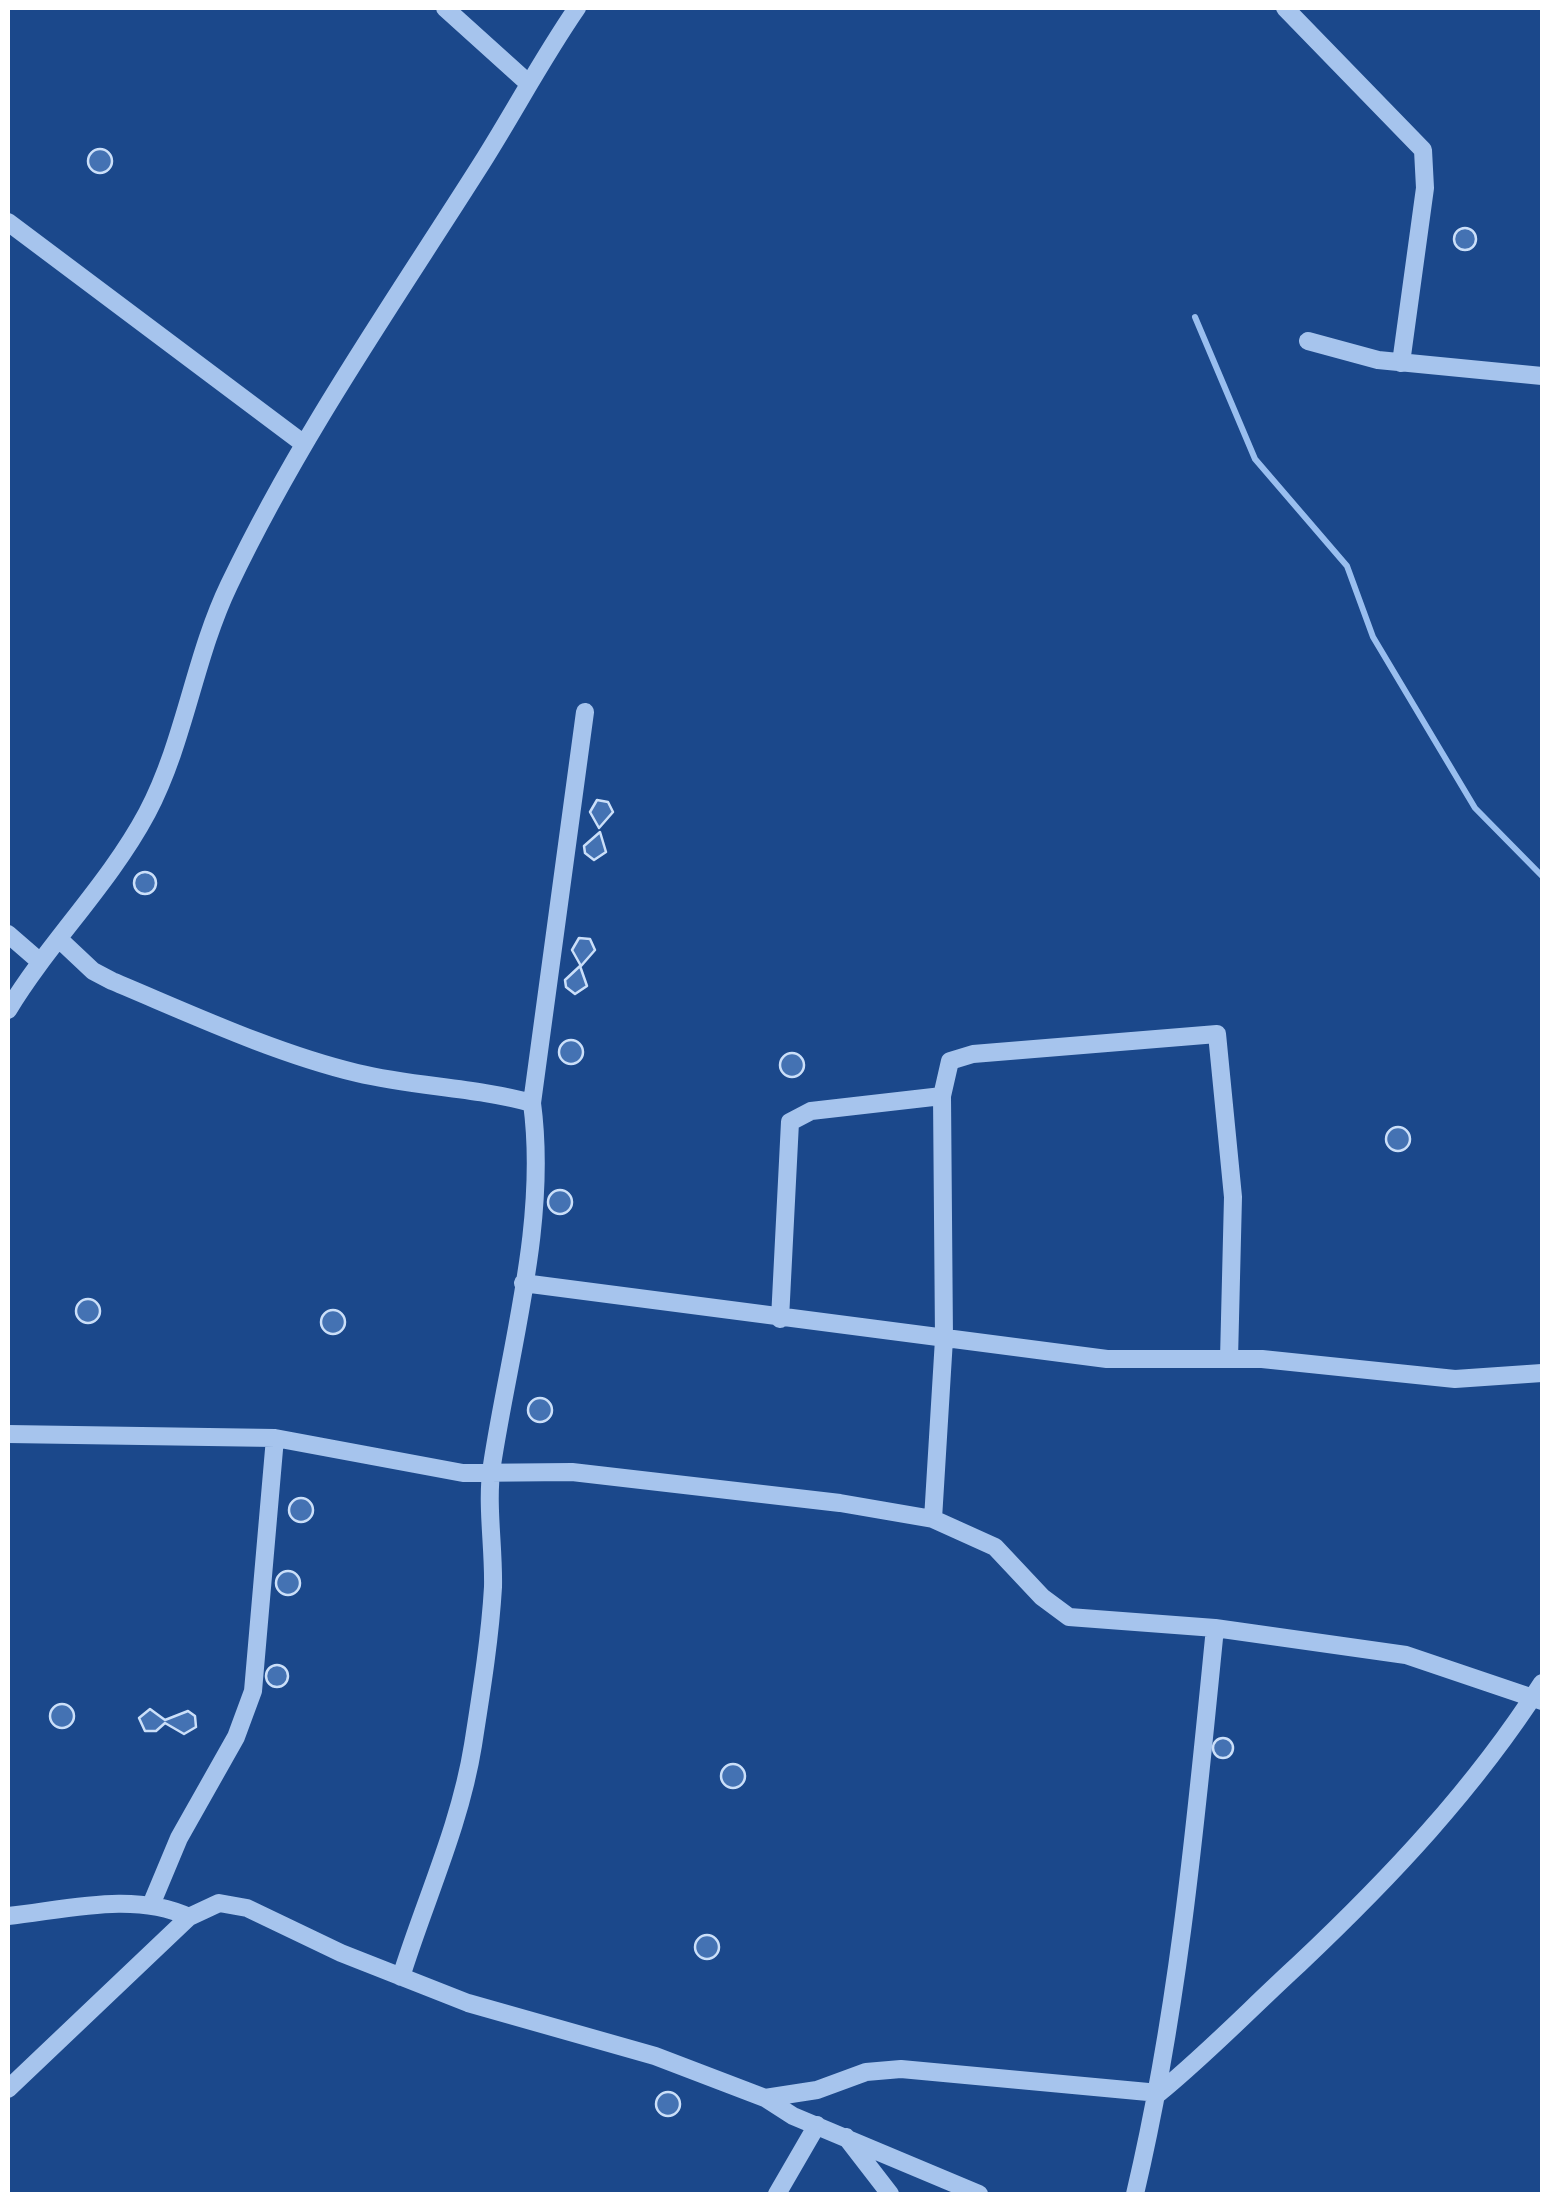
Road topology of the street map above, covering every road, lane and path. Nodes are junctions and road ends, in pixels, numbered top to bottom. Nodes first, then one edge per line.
1 (445, 8) edge
2 (577, 8) edge
3 (1284, 8) edge
4 (527, 82) junction
5 (8, 222) edge
6 (1308, 341) dead end
7 (1402, 363) junction
8 (1542, 376) edge
9 (304, 444) junction
10 (585, 712) dead end
11 (8, 934) edge
12 (59, 939) junction
13 (38, 960) junction
14 (8, 1010) edge
15 (942, 1096) junction
16 (532, 1103) junction
17 (523, 1284) junction
18 (780, 1319) junction
19 (944, 1339) junction
20 (1229, 1360) junction
21 (1542, 1373) edge
22 (8, 1434) edge
23 (275, 1438) junction
24 (491, 1471) junction
25 (933, 1519) junction
26 (1215, 1628) junction
27 (1540, 1694) edge
28 (151, 1906) junction
29 (8, 1916) edge
30 (188, 1918) junction
31 (401, 1978) junction
32 (8, 2088) edge
33 (1158, 2093) junction
34 (765, 2098) junction
35 (817, 2125) junction
36 (845, 2137) junction
37 (777, 2194) edge
38 (890, 2194) edge
39 (978, 2194) edge
40 (1134, 2194) edge

1 - 4 street
2 - 4 street
3 - 7 street
4 - 9 street
5 - 9 street
6 - 7 street
7 - 8 street
9 - 12 street
10 - 16 street
11 - 13 street
12 - 13 street
12 - 16 street
13 - 14 street
15 - 18 street
15 - 19 street
15 - 20 street
16 - 17 street
17 - 18 street
17 - 24 street
18 - 19 street
19 - 20 street
19 - 25 street
20 - 21 street
22 - 23 street
23 - 24 street
23 - 28 street
24 - 25 street
24 - 31 street
25 - 26 street
26 - 27 street
26 - 33 street
27 - 33 street
28 - 29 street
28 - 30 street
30 - 31 street
30 - 32 street
31 - 34 street
33 - 34 street
33 - 40 street
34 - 35 street
35 - 36 street
35 - 37 street
36 - 38 street
36 - 39 street

